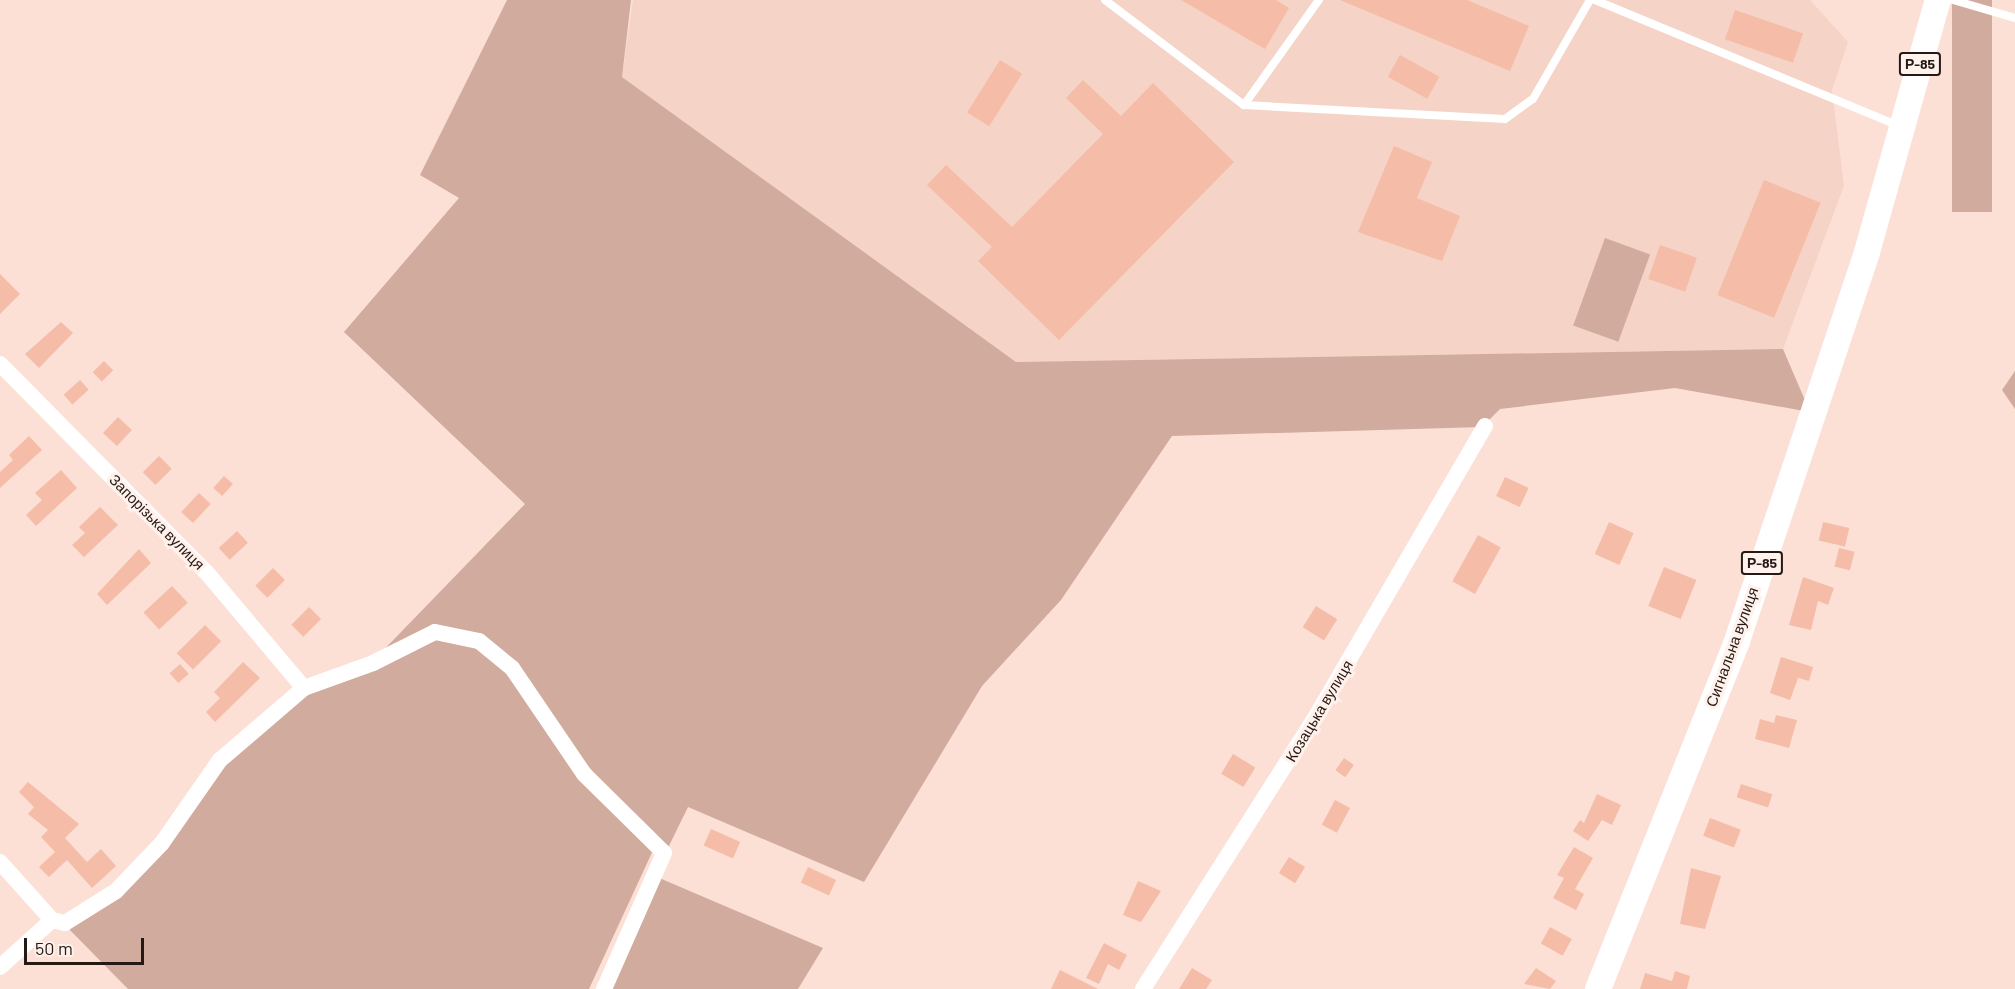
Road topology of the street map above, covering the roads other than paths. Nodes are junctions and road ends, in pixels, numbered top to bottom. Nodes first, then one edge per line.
1 (1105, 0) edge
2 (1318, 0) edge
3 (1590, 0) edge
4 (1595, 0) edge
5 (1938, 0) edge
6 (1953, 0) edge
7 (2015, 18) edge
8 (1244, 105) junction
9 (1902, 128) junction
10 (0, 364) edge
11 (1485, 426) dead end
12 (304, 688) junction
13 (0, 862) edge
14 (52, 920) junction
15 (0, 967) edge
16 (604, 989) edge
17 (1143, 989) edge
18 (1598, 989) edge

1 - 8 lane
2 - 8 lane
3 - 8 lane
4 - 9 lane
5 - 9 main road, Р-85
6 - 7 lane
9 - 18 main road, Сигнальна вулиця / Р-85
10 - 12 street, Запорізька вулиця
11 - 17 street, Козацька вулиця
12 - 14 street
12 - 16 street
13 - 14 street
14 - 15 street

